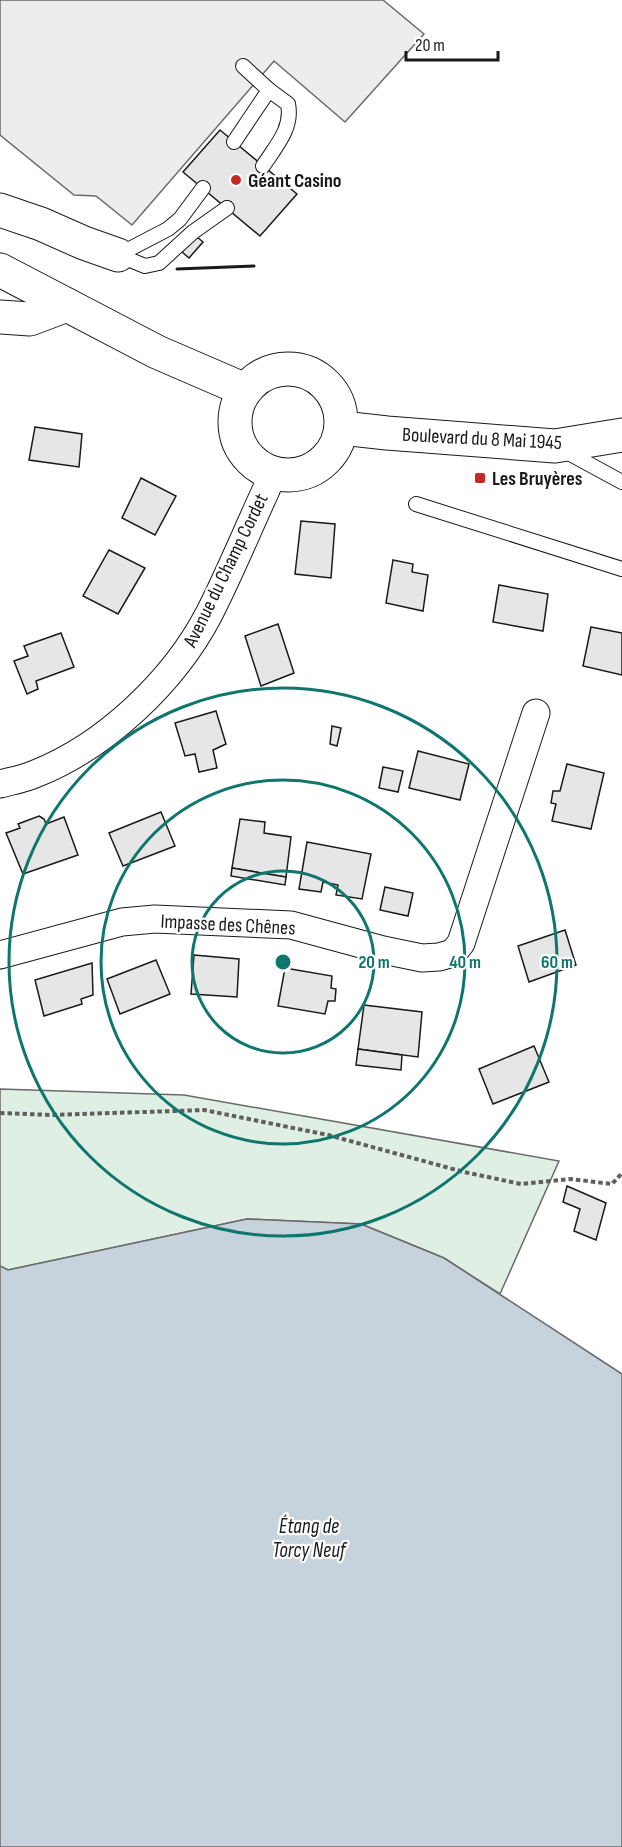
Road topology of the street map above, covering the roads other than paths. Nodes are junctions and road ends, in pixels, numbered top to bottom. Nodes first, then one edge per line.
1 (243, 66) dead end
2 (269, 90) junction
3 (234, 142) dead end
4 (263, 166) dead end
5 (0, 184) edge
6 (203, 188) dead end
7 (227, 208) dead end
8 (0, 210) edge
9 (41, 224) junction
10 (118, 255) junction
11 (0, 270) edge
12 (67, 305) junction
13 (0, 317) edge
14 (245, 390) junction
15 (342, 428) junction
16 (622, 435) edge
17 (555, 446) junction
18 (272, 474) junction
19 (622, 482) edge
20 (416, 504) dead end
21 (622, 569) edge
22 (536, 713) dead end
23 (0, 784) edge
24 (0, 955) edge

1 - 2 lane
2 - 3 lane
2 - 4 lane
5 - 9 street
6 - 10 lane
7 - 10 lane
8 - 9 street
9 - 10 street
11 - 12 street
12 - 13 street
12 - 14 street
14 - 15 street
14 - 18 street
15 - 17 street, Boulevard du 8 Mai 1945
15 - 18 street
16 - 17 street, Boulevard du 8 Mai 1945
17 - 19 lane
18 - 23 street, Avenue du Champ Cordet
20 - 21 lane
22 - 24 street, Impasse des Chênes

